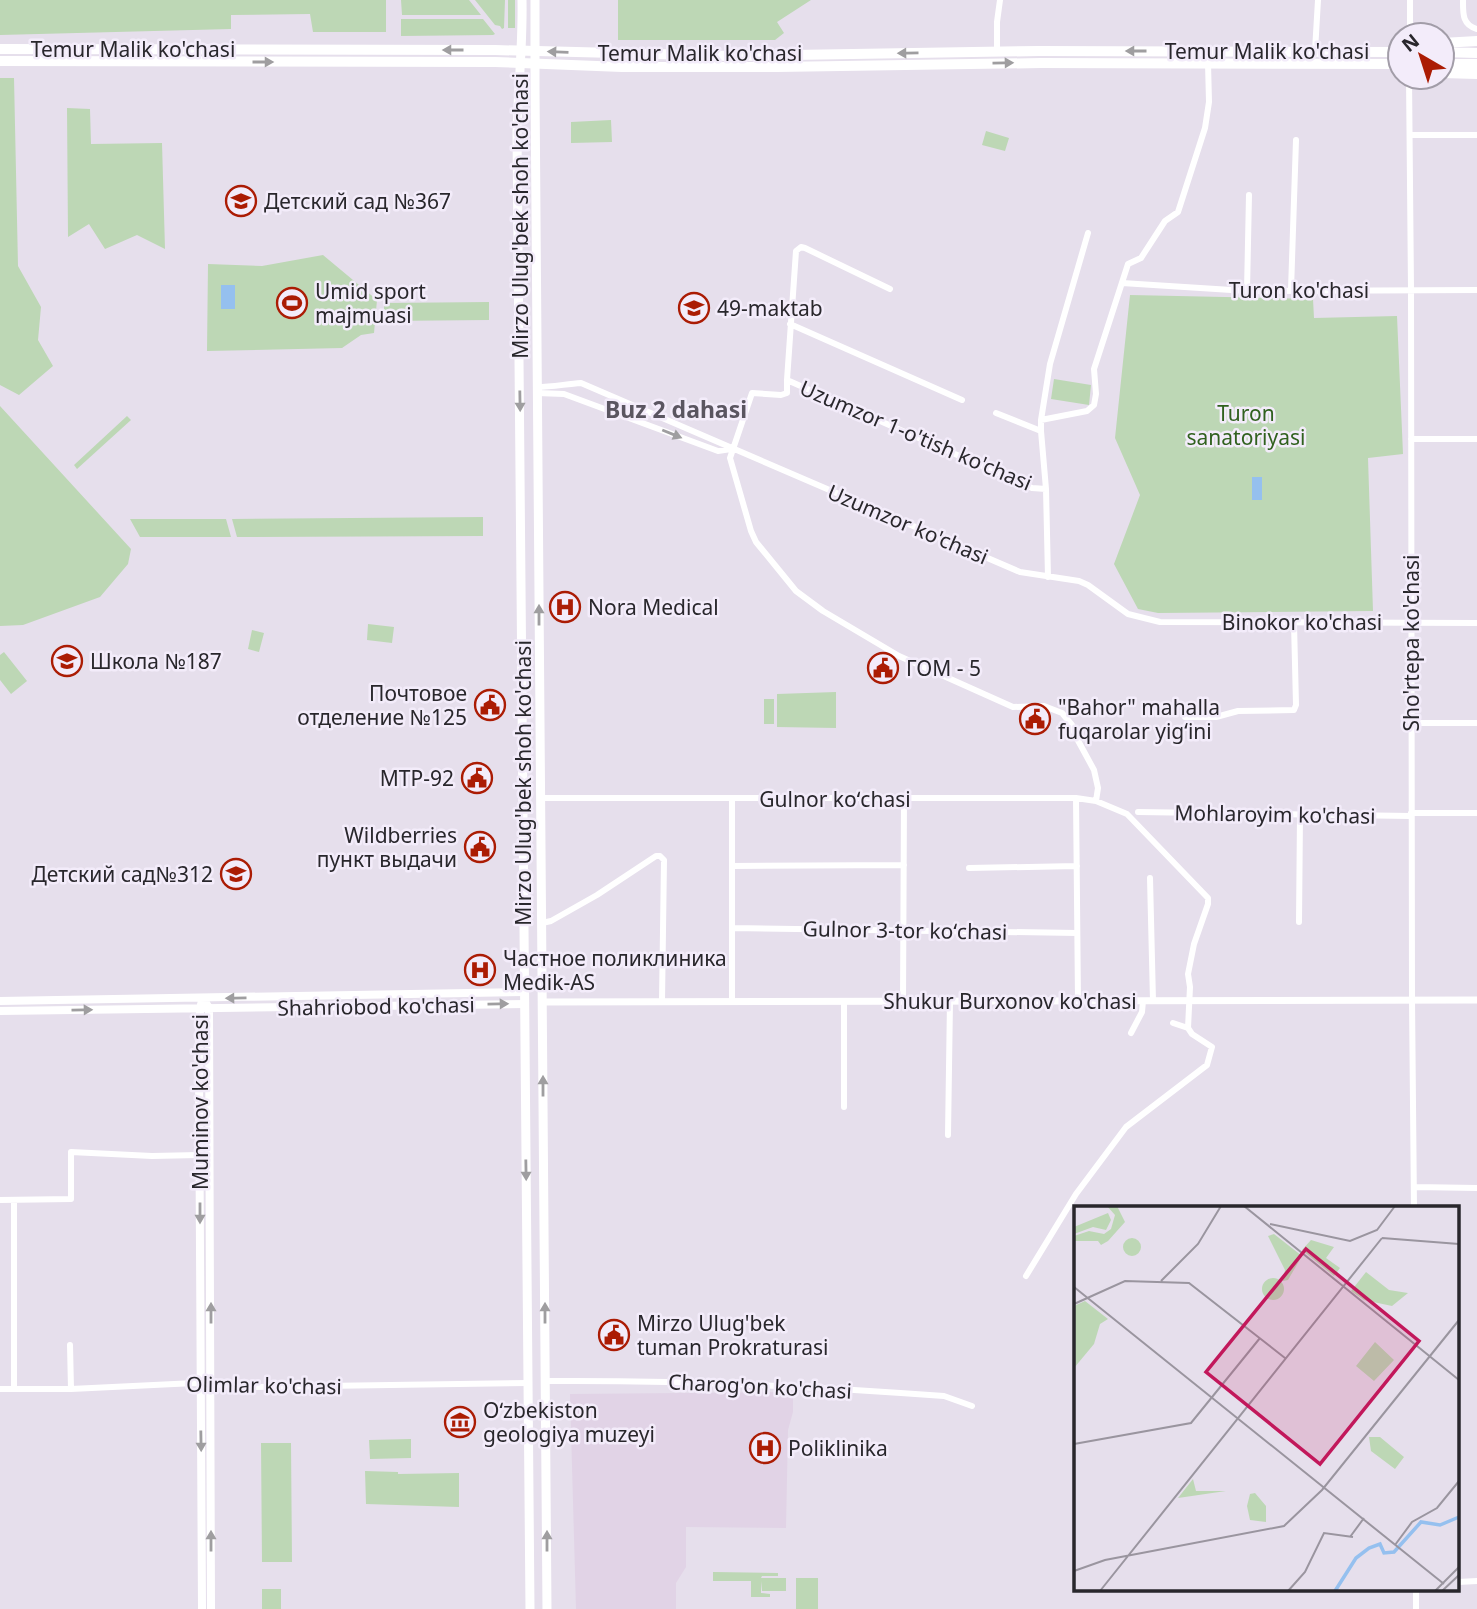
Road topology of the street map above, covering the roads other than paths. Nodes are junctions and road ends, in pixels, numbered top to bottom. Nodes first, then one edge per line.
1 (522, 0) edge
2 (535, 0) edge
3 (1000, 0) edge
4 (1318, 0) edge
5 (1410, 0) edge
6 (1463, 0) edge
7 (1410, 21) edge
8 (1477, 29) edge
9 (1477, 41) edge
10 (1456, 42) edge
11 (1386, 48) edge
12 (0, 49) edge
13 (67, 49) junction
14 (128, 49) junction
15 (521, 50) junction
16 (535, 51) junction
17 (997, 51) junction
18 (1315, 51) junction
19 (1357, 51) junction
20 (1386, 52) edge
21 (1456, 52) edge
22 (1477, 53) edge
23 (0, 61) edge
24 (67, 62) junction
25 (127, 62) junction
26 (520, 63) junction
27 (1208, 63) junction
28 (535, 64) junction
29 (1456, 64) edge
30 (1477, 64) edge
31 (1386, 65) edge
32 (1456, 73) edge
33 (1477, 74) edge
34 (1409, 91) edge
35 (1410, 135) junction
36 (1477, 135) edge
37 (1297, 140) dead end
38 (1249, 195) dead end
39 (1088, 233) dead end
40 (519, 235) junction
41 (536, 235) junction
42 (1122, 282) junction
43 (890, 289) dead end
44 (1411, 289) junction
45 (1290, 290) junction
46 (1477, 290) edge
47 (1247, 291) junction
48 (519, 305) junction
49 (537, 305) junction
50 (790, 324) junction
51 (787, 380) junction
52 (537, 390) junction
53 (962, 400) dead end
54 (996, 413) dead end
55 (1041, 420) junction
56 (1041, 431) junction
57 (1411, 439) junction
58 (1477, 439) edge
59 (733, 449) junction
60 (521, 479) junction
61 (538, 479) junction
62 (1046, 489) junction
63 (1048, 577) junction
64 (1128, 614) joint
65 (1411, 622) junction
66 (1294, 623) junction
67 (1477, 623) edge
68 (1185, 717) dead end
69 (1412, 723) junction
70 (1477, 723) edge
71 (541, 798) junction
72 (1076, 798) junction
73 (732, 799) junction
74 (904, 799) junction
75 (1096, 801) junction
76 (1138, 812) dead end
77 (1477, 813) edge
78 (1411, 814) junction
79 (1300, 815) junction
80 (905, 864) junction
81 (732, 866) junction
82 (1077, 866) junction
83 (969, 868) dead end
84 (1150, 878) dead end
85 (1299, 922) dead end
86 (542, 923) junction
87 (732, 928) junction
88 (903, 929) junction
89 (1077, 933) junction
90 (525, 992) junction
91 (202, 998) junction
92 (1412, 1000) junction
93 (1477, 1000) edge
94 (0, 1001) edge
95 (662, 1001) junction
96 (732, 1001) junction
97 (844, 1001) junction
98 (903, 1001) junction
99 (950, 1001) junction
100 (1077, 1001) junction
101 (1143, 1001) junction
102 (1153, 1001) junction
103 (1189, 1001) junction
104 (542, 1002) junction
105 (525, 1004) junction
106 (204, 1008) junction
107 (0, 1011) edge
108 (1173, 1023) dead end
109 (1188, 1028) junction
110 (1131, 1033) dead end
111 (844, 1107) dead end
112 (948, 1135) dead end
113 (200, 1155) junction
114 (1414, 1187) junction
115 (1477, 1188) edge
116 (14, 1199) junction
117 (0, 1200) edge
118 (1414, 1206) edge
119 (1026, 1276) dead end
120 (527, 1284) junction
121 (545, 1285) junction
122 (70, 1345) dead end
123 (545, 1381) junction
124 (201, 1383) junction
125 (528, 1383) junction
126 (211, 1384) junction
127 (0, 1389) edge
128 (14, 1389) junction
129 (71, 1389) junction
130 (972, 1406) dead end
131 (529, 1480) junction
132 (546, 1480) junction
133 (202, 1609) edge
134 (211, 1609) edge
135 (530, 1609) edge
136 (547, 1609) edge

1 - 15 main road, Mirzo Ulug'bek shoh ko'chasi
2 - 16 main road, Mirzo Ulug'bek shoh ko'chasi
3 - 17 street
4 - 18 street
5 - 7 street
6 - 8 street
9 - 10 highway
11 - 19 highway
12 - 13 highway, Temur Malik ko'chasi
13 - 14 highway, Temur Malik ko'chasi
13 - 24 highway
15 -> 14 highway, Temur Malik ko'chasi
14 - 25 highway
15 - 16 highway, Temur Malik ko'chasi
15 - 26 main road, Mirzo Ulug'bek shoh ko'chasi
17 -> 16 highway, Temur Malik ko'chasi
16 - 28 main road, Mirzo Ulug'bek shoh ko'chasi
18 -> 17 highway, Temur Malik ko'chasi
18 - 19 highway, Temur Malik ko'chasi
19 - 20 highway, Temur Malik ko'chasi
21 - 22 highway
23 - 24 highway, Temur Malik ko'chasi
24 - 25 highway, Temur Malik ko'chasi
25 -> 26 highway, Temur Malik ko'chasi
26 - 28 highway, Temur Malik ko'chasi
26 - 40 main road, Mirzo Ulug'bek shoh ko'chasi
28 -> 27 highway, Temur Malik ko'chasi
27 - 31 highway, Temur Malik ko'chasi
27 - 42 street
28 - 41 main road, Mirzo Ulug'bek shoh ko'chasi
29 - 30 highway
32 - 33 highway
34 - 35 street, Sho'rtepa ko'chasi
35 - 36 street
35 - 44 street, Sho'rtepa ko'chasi
37 - 45 street
38 - 47 street
39 - 55 street
40 - 41 main road
40 - 48 main road, Mirzo Ulug'bek shoh ko'chasi
41 - 49 main road, Mirzo Ulug'bek shoh ko'chasi
42 - 47 street, Turon ko'chasi
42 - 55 street
43 - 50 street
44 - 45 street, Turon ko'chasi
44 - 46 street, Turon ko'chasi
44 - 57 street, Sho'rtepa ko'chasi
45 - 47 street, Turon ko'chasi
48 - 49 main road
48 -> 60 main road, Mirzo Ulug'bek shoh ko'chasi
49 - 52 main road, Mirzo Ulug'bek shoh ko'chasi
50 - 51 street
50 - 53 street
51 - 59 street
51 - 62 street, Uzumzor 1-o'tish ko'chasi
52 -> 59 street, Uzumzor ko'chasi
52 - 59 street, Uzumzor ko'chasi
52 - 61 main road, Mirzo Ulug'bek shoh ko'chasi
54 - 56 street
55 - 56 street
56 - 62 street
57 - 58 street
57 - 65 street, Sho'rtepa ko'chasi
59 - 63 street, Uzumzor ko'chasi
59 - 75 street
60 - 61 main road
60 - 90 main road, Mirzo Ulug'bek shoh ko'chasi
71 -> 61 main road, Mirzo Ulug'bek shoh ko'chasi
62 - 63 street
63 - 64 street, Uzumzor ko'chasi
64 - 66 street, Binokor ko'chasi
65 - 66 street, Binokor ko'chasi
65 - 67 street, Binokor ko'chasi
65 - 69 street, Sho'rtepa ko'chasi
66 - 68 street
69 - 70 street
69 - 78 street, Sho'rtepa ko'chasi
71 - 73 street, Gulnor koʻchasi
71 - 86 main road, Mirzo Ulug'bek shoh ko'chasi
72 - 74 street, Gulnor koʻchasi
72 - 75 street, Gulnor koʻchasi
72 - 82 street
73 - 74 street, Gulnor koʻchasi
73 - 81 street
74 - 80 street
75 - 103 street, Gulnor koʻchasi
76 - 79 street, Mohlaroyim ko'chasi
77 - 78 street, Mohlaroyim ko'chasi
78 - 79 street, Mohlaroyim ko'chasi
78 - 92 street, Sho'rtepa ko'chasi
79 - 85 street
80 - 81 street
80 - 88 street
81 - 87 street
82 - 83 street
82 - 89 street
84 - 102 street
86 - 95 street
86 - 104 main road, Mirzo Ulug'bek shoh ko'chasi
87 - 88 street, Gulnor 3-tor koʻchasi
87 - 96 street
88 - 89 street, Gulnor 3-tor koʻchasi
88 - 98 street
89 - 100 street
90 -> 91 main road, Shahriobod ko'chasi
90 - 104 main road
90 - 105 main road, Mirzo Ulug'bek shoh ko'chasi
91 - 94 main road, Shahriobod ko'chasi
91 - 106 main road, Muminov ko'chasi
92 - 93 street, Shukur Burxonov ko'chasi
92 - 103 street, Shukur Burxonov ko'chasi
92 - 114 street, Sho'rtepa ko'chasi
95 - 96 street, Shukur Burxonov ko'chasi
95 - 104 street, Shukur Burxonov ko'chasi
96 - 97 street, Shukur Burxonov ko'chasi
97 - 98 street, Shukur Burxonov ko'chasi
97 - 111 street
98 - 99 street, Shukur Burxonov ko'chasi
99 - 100 street, Shukur Burxonov ko'chasi
99 - 112 street
100 - 101 street, Shukur Burxonov ko'chasi
101 - 102 street, Shukur Burxonov ko'chasi
101 - 110 street
102 - 103 street, Shukur Burxonov ko'chasi
103 - 109 street
104 - 105 main road, Shahriobod ko'chasi
121 -> 104 main road, Mirzo Ulug'bek shoh ko'chasi
106 -> 105 main road, Shahriobod ko'chasi
105 -> 120 main road, Mirzo Ulug'bek shoh ko'chasi
107 -> 106 main road, Shahriobod ko'chasi
106 - 113 main road, Muminov ko'chasi
126 -> 106 main road, Muminov ko'chasi
108 - 109 street
109 - 119 street
113 - 116 street
113 -> 124 main road, Muminov ko'chasi
114 - 115 street
114 - 118 street, Sho'rtepa ko'chasi
116 - 117 street
116 - 128 street
120 - 121 main road
120 - 125 main road, Mirzo Ulug'bek shoh ko'chasi
123 -> 121 main road, Mirzo Ulug'bek shoh ko'chasi
122 - 129 street
123 - 130 street, Charog'on ko'chasi
123 - 132 main road, Mirzo Ulug'bek shoh ko'chasi
124 - 126 street, Olimlar ko'chasi
124 - 129 street, Olimlar ko'chasi
124 -> 133 main road, Muminov ko'chasi
125 - 126 street, Olimlar ko'chasi
125 - 131 main road, Mirzo Ulug'bek shoh ko'chasi
134 -> 126 main road, Muminov ko'chasi
127 - 128 street, Olimlar ko'chasi
128 - 129 street, Olimlar ko'chasi
131 - 132 main road
131 - 135 main road, Mirzo Ulug'bek shoh ko'chasi
136 -> 132 main road, Mirzo Ulug'bek shoh ko'chasi

